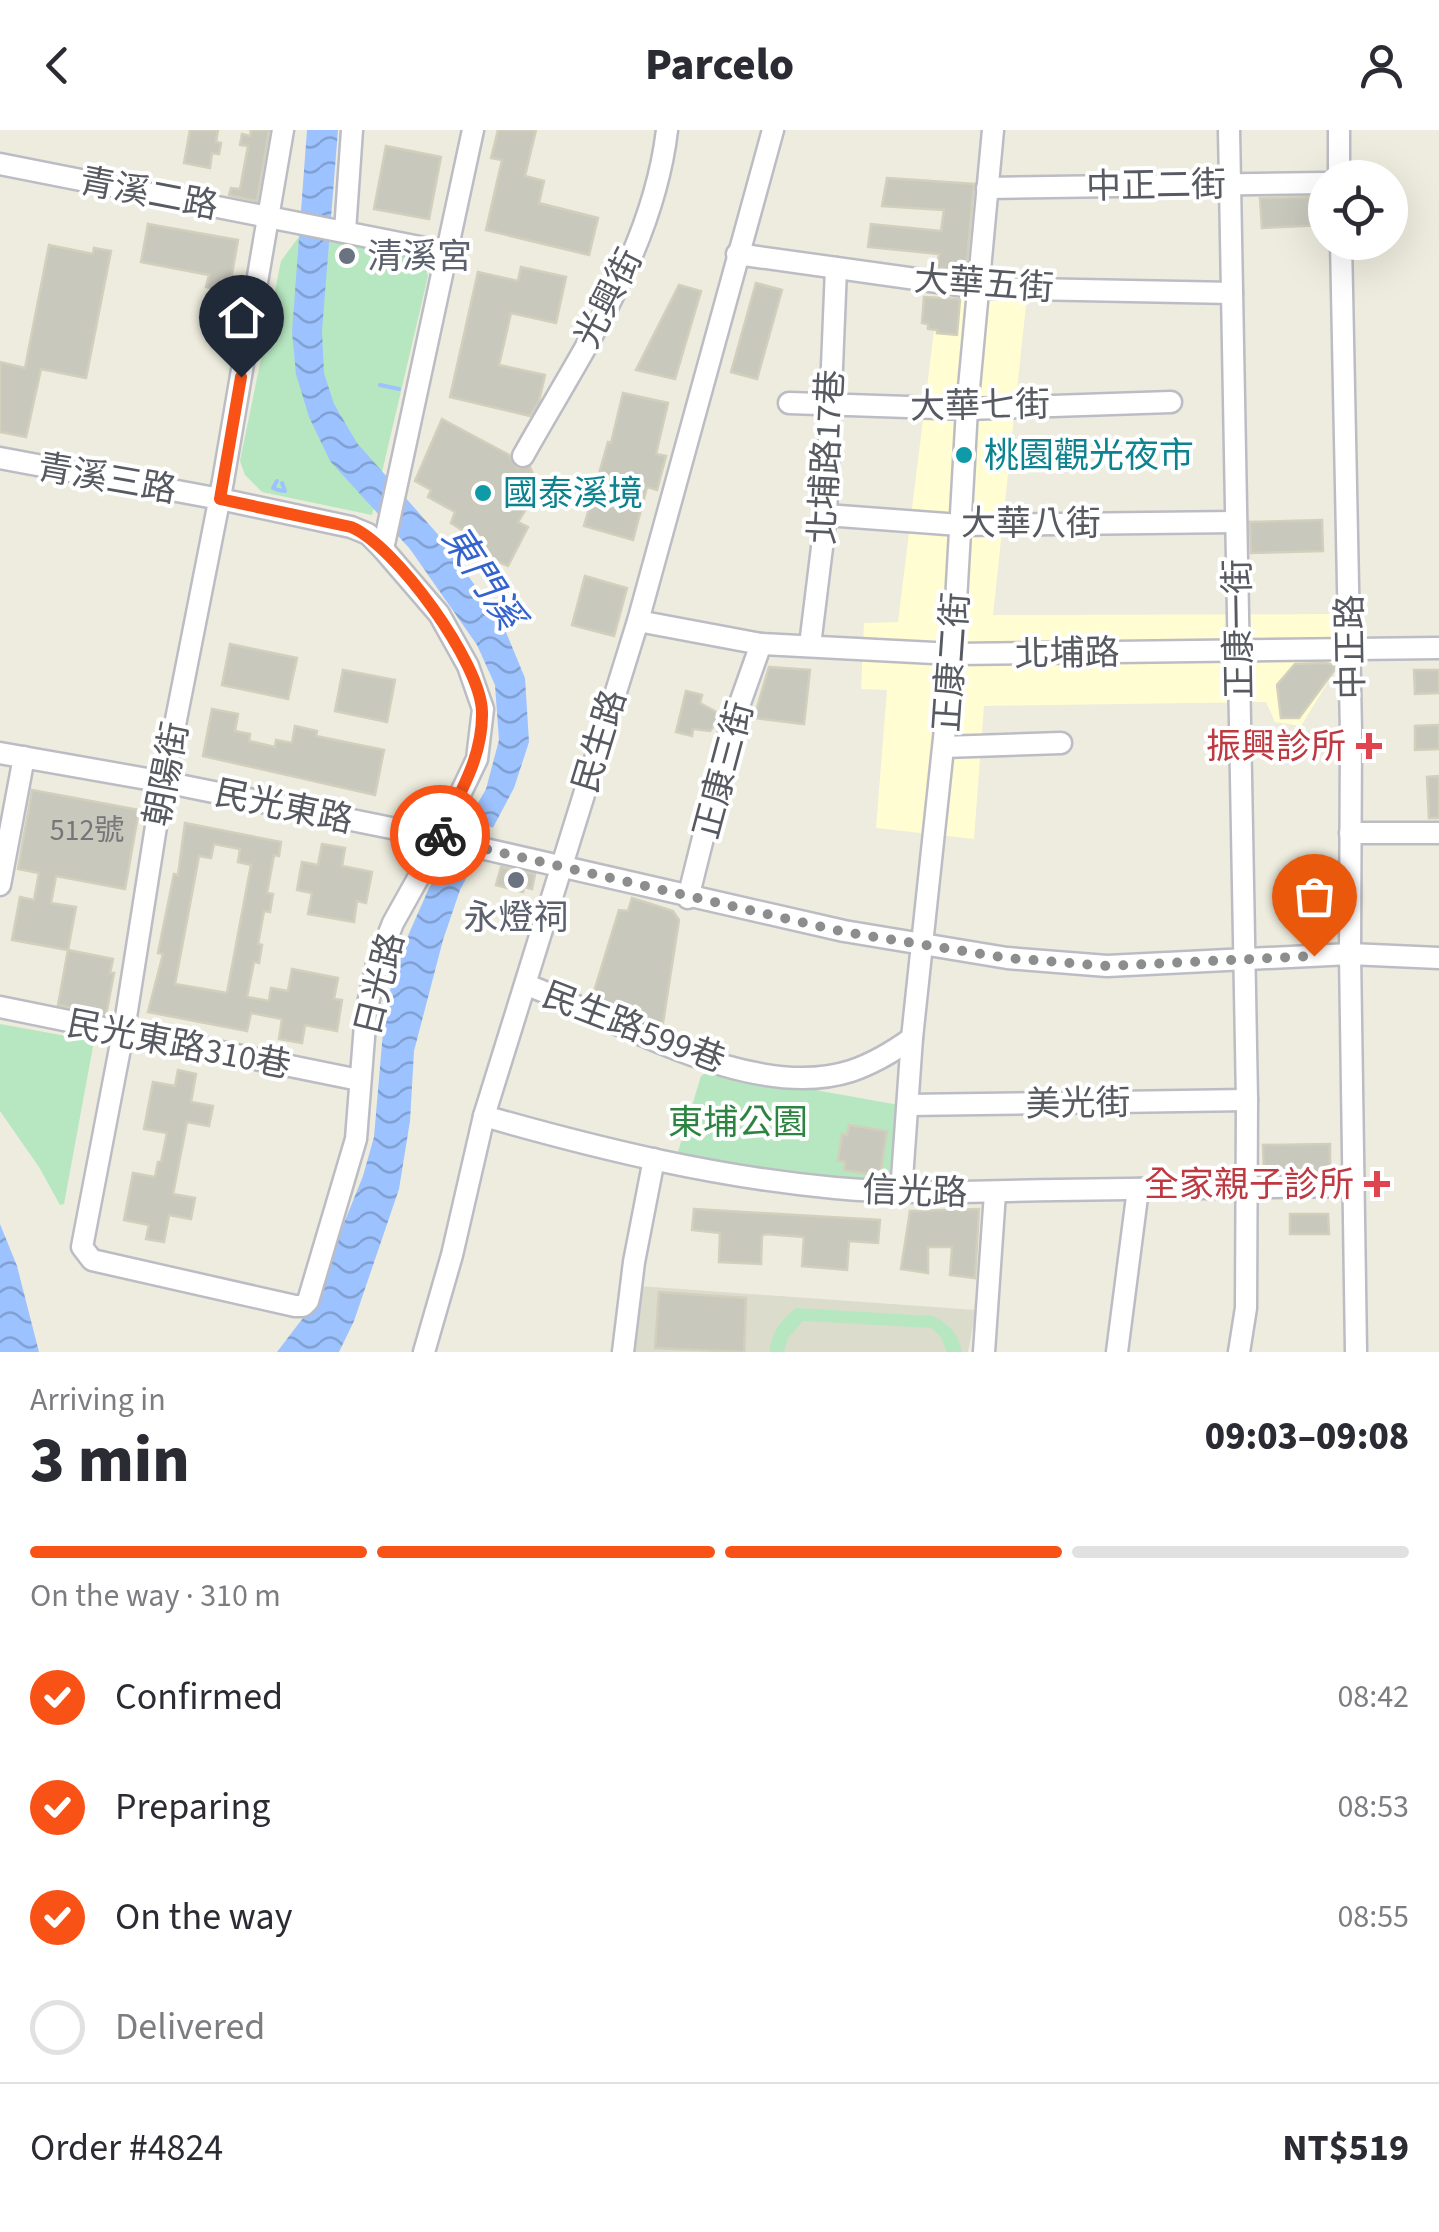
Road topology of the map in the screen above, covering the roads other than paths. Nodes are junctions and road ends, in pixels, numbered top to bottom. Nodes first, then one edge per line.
1 (284, 130) edge
2 (352, 130) edge
3 (473, 130) edge
4 (667, 130) edge
5 (774, 130) edge
6 (993, 130) edge
7 (1228, 130) edge
8 (1339, 130) edge
9 (1340, 160) edge
10 (0, 164) edge
11 (1308, 183) edge
12 (1230, 184) junction
13 (987, 188) junction
14 (269, 217) junction
15 (337, 230) junction
16 (444, 252) junction
17 (737, 254) junction
18 (1341, 260) edge
19 (836, 268) junction
20 (980, 288) junction
21 (1232, 293) junction
22 (1171, 402) dead end
23 (789, 403) dead end
24 (830, 405) junction
25 (966, 409) junction
26 (523, 456) dead end
27 (0, 458) edge
28 (220, 499) junction
29 (826, 514) junction
30 (1236, 522) junction
31 (960, 524) junction
32 (383, 549) junction
33 (638, 621) junction
34 (761, 644) junction
35 (810, 646) junction
36 (1439, 648) edge
37 (1239, 651) junction
38 (1350, 651) junction
39 (952, 654) junction
40 (1061, 744) dead end
41 (944, 747) junction
42 (0, 752) edge
43 (24, 757) junction
44 (164, 782) junction
45 (1350, 834) junction
46 (1439, 834) edge
47 (444, 839) junction
48 (562, 866) junction
49 (0, 885) edge
50 (688, 898) junction
51 (921, 944) junction
52 (1350, 954) junction
53 (1439, 958) edge
54 (1244, 959) junction
55 (527, 984) junction
56 (0, 1008) edge
57 (123, 1034) junction
58 (912, 1038) junction
59 (359, 1080) junction
60 (1248, 1100) junction
61 (908, 1105) junction
62 (484, 1116) junction
63 (654, 1160) junction
64 (1353, 1186) junction
65 (1246, 1187) junction
66 (1138, 1189) junction
67 (901, 1192) junction
68 (995, 1192) junction
69 (246, 1294) joint
70 (424, 1352) edge
71 (622, 1352) edge
72 (984, 1352) edge
73 (1118, 1352) edge
74 (1240, 1352) edge
75 (1356, 1352) edge

1 - 14 street, 朝陽街
2 - 15 street
3 - 16 street
4 - 26 street, 光興街
5 - 17 street, 民生路
6 - 13 street, 正康二街
7 - 12 street, 正康一街
8 - 9 street
10 - 14 street, 青溪二路
11 - 12 street, 中正二街
12 - 13 street, 中正二街
12 - 21 street, 正康一街
13 - 20 street, 正康二街
14 - 15 street, 青溪二路
14 - 28 street, 朝陽街
15 - 16 street
16 - 32 street
17 - 19 street, 大華五街
17 - 33 street, 民生路
18 - 38 street, 中正路
19 - 20 street, 大華五街
19 - 24 street, 北埔路17巷
20 - 21 street, 大華五街
20 - 25 street, 正康二街
21 - 30 street, 正康一街
22 - 25 street, 大華七街
23 - 24 street, 大華七街
24 - 25 street, 大華七街
24 - 29 street, 北埔路17巷
25 - 31 street, 正康二街
27 - 28 street, 青溪三路
28 - 32 street, 青溪三路
28 - 44 street, 朝陽街
29 - 31 street, 大華八街
29 - 35 street, 北埔路17巷
30 - 31 street, 大華八街
30 - 37 street, 正康一街
31 - 39 street, 正康二街
32 - 47 street, 日光路
33 - 34 street, 北埔路
33 - 48 street, 民生路
34 - 35 street, 北埔路
34 - 50 street, 正康三街
35 - 39 street, 北埔路
36 - 38 street, 北埔路
37 - 38 street, 北埔路
37 - 39 street, 北埔路
37 - 54 street, 正康一街
38 - 45 street, 中正路
39 - 41 street, 正康二街
40 - 41 street
41 - 51 street, 正康二街
42 - 43 street, 民光東路
43 - 44 street, 民光東路
43 - 49 street
44 - 47 street, 民光東路
44 - 57 street, 朝陽街
45 - 46 street
45 - 52 street, 中正路
47 - 48 street, 民光東路
47 - 59 street, 日光路
48 - 50 street
48 - 55 street, 民生路
50 - 51 street
51 - 54 street
51 - 58 street, 正康二街
52 - 53 street
52 - 54 street
52 - 64 street, 中正路
54 - 60 street, 正康一街
55 - 58 street, 民生路599巷
55 - 62 street, 民生路
56 - 57 street, 民光東路310巷
57 - 59 street, 民光東路310巷
57 - 69 street, 朝陽街
58 - 61 street, 正康二街
59 - 69 street, 日光路
60 - 61 street, 美光街
60 - 65 street, 正康一街
61 - 67 street, 正康二街
62 - 63 street, 信光路
62 - 70 street, 民生路
63 - 67 street, 信光路
63 - 71 street
64 - 65 street, 信光路
64 - 75 street, 中正路
65 - 66 street, 信光路
65 - 74 street, 正康一街
66 - 68 street, 信光路
66 - 73 street
67 - 68 street, 信光路
68 - 72 street

